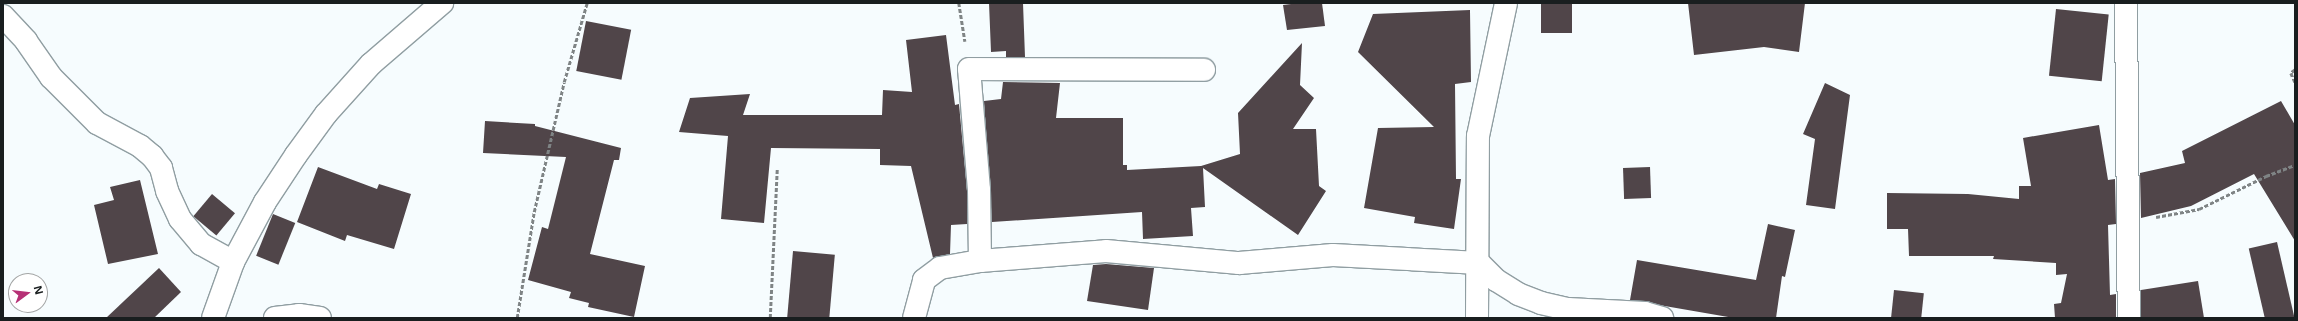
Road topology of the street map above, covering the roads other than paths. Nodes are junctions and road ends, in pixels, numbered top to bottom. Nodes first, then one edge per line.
1 (442, 3) edge
2 (1506, 3) edge
3 (2126, 3) edge
4 (3, 16) edge
5 (1204, 70) dead end
6 (980, 261) junction
7 (234, 262) junction
8 (1479, 264) junction
9 (213, 318) edge
10 (276, 318) edge
11 (320, 318) edge
12 (914, 318) edge
13 (1477, 318) edge
14 (1662, 318) edge
15 (2129, 318) edge

1 - 7 street
2 - 8 street
3 - 15 street
4 - 7 street
5 - 6 street
6 - 8 street
6 - 12 street
7 - 9 street
8 - 13 street
8 - 14 street
10 - 11 street

